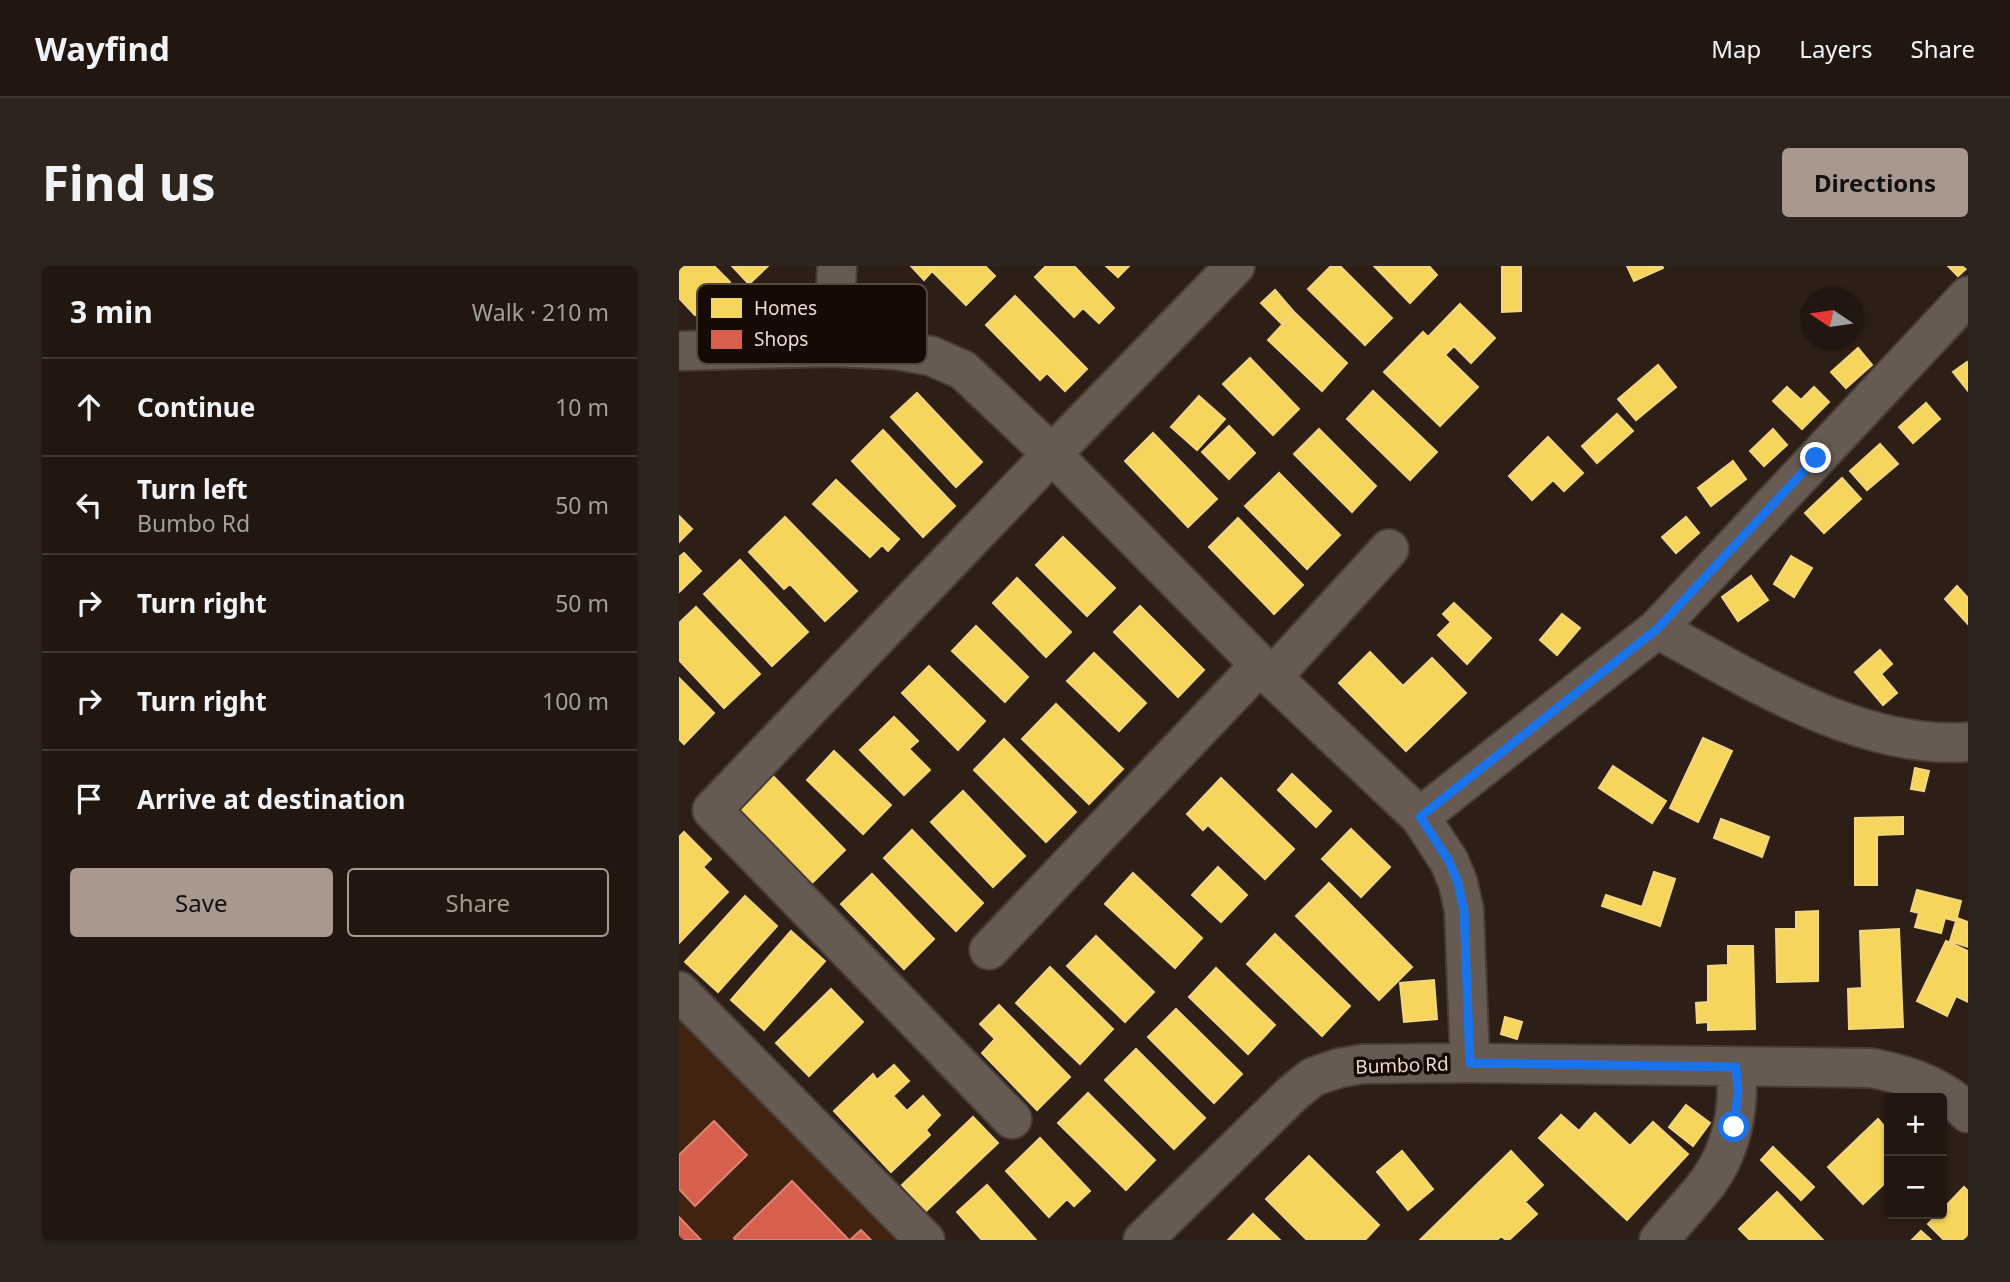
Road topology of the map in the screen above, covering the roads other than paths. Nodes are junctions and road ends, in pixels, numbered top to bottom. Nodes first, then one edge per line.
1 (837, 266) edge
2 (1235, 266) edge
3 (836, 284) edge
4 (1968, 296) edge
5 (679, 351) edge
6 (697, 351) edge
7 (927, 355) edge
8 (1052, 454) junction
9 (1389, 550) dead end
10 (1657, 629) junction
11 (1266, 671) junction
12 (1968, 742) edge
13 (1420, 817) junction
14 (989, 950) dead end
15 (679, 991) edge
16 (1470, 1063) junction
17 (1736, 1067) junction
18 (1968, 1113) edge
19 (1011, 1119) dead end
20 (925, 1240) edge
21 (1143, 1240) edge
22 (1659, 1240) edge

1 - 3 street
2 - 8 street
4 - 10 street
5 - 6 street
7 - 8 street
8 - 11 street
8 - 19 street
9 - 11 street
10 - 12 street
10 - 13 street
11 - 13 street
11 - 14 street
13 - 16 street
15 - 20 street
16 - 17 street, Bumbo Rd
16 - 21 street, Bumbo Rd
17 - 18 street, Bumbo Rd
17 - 22 street

